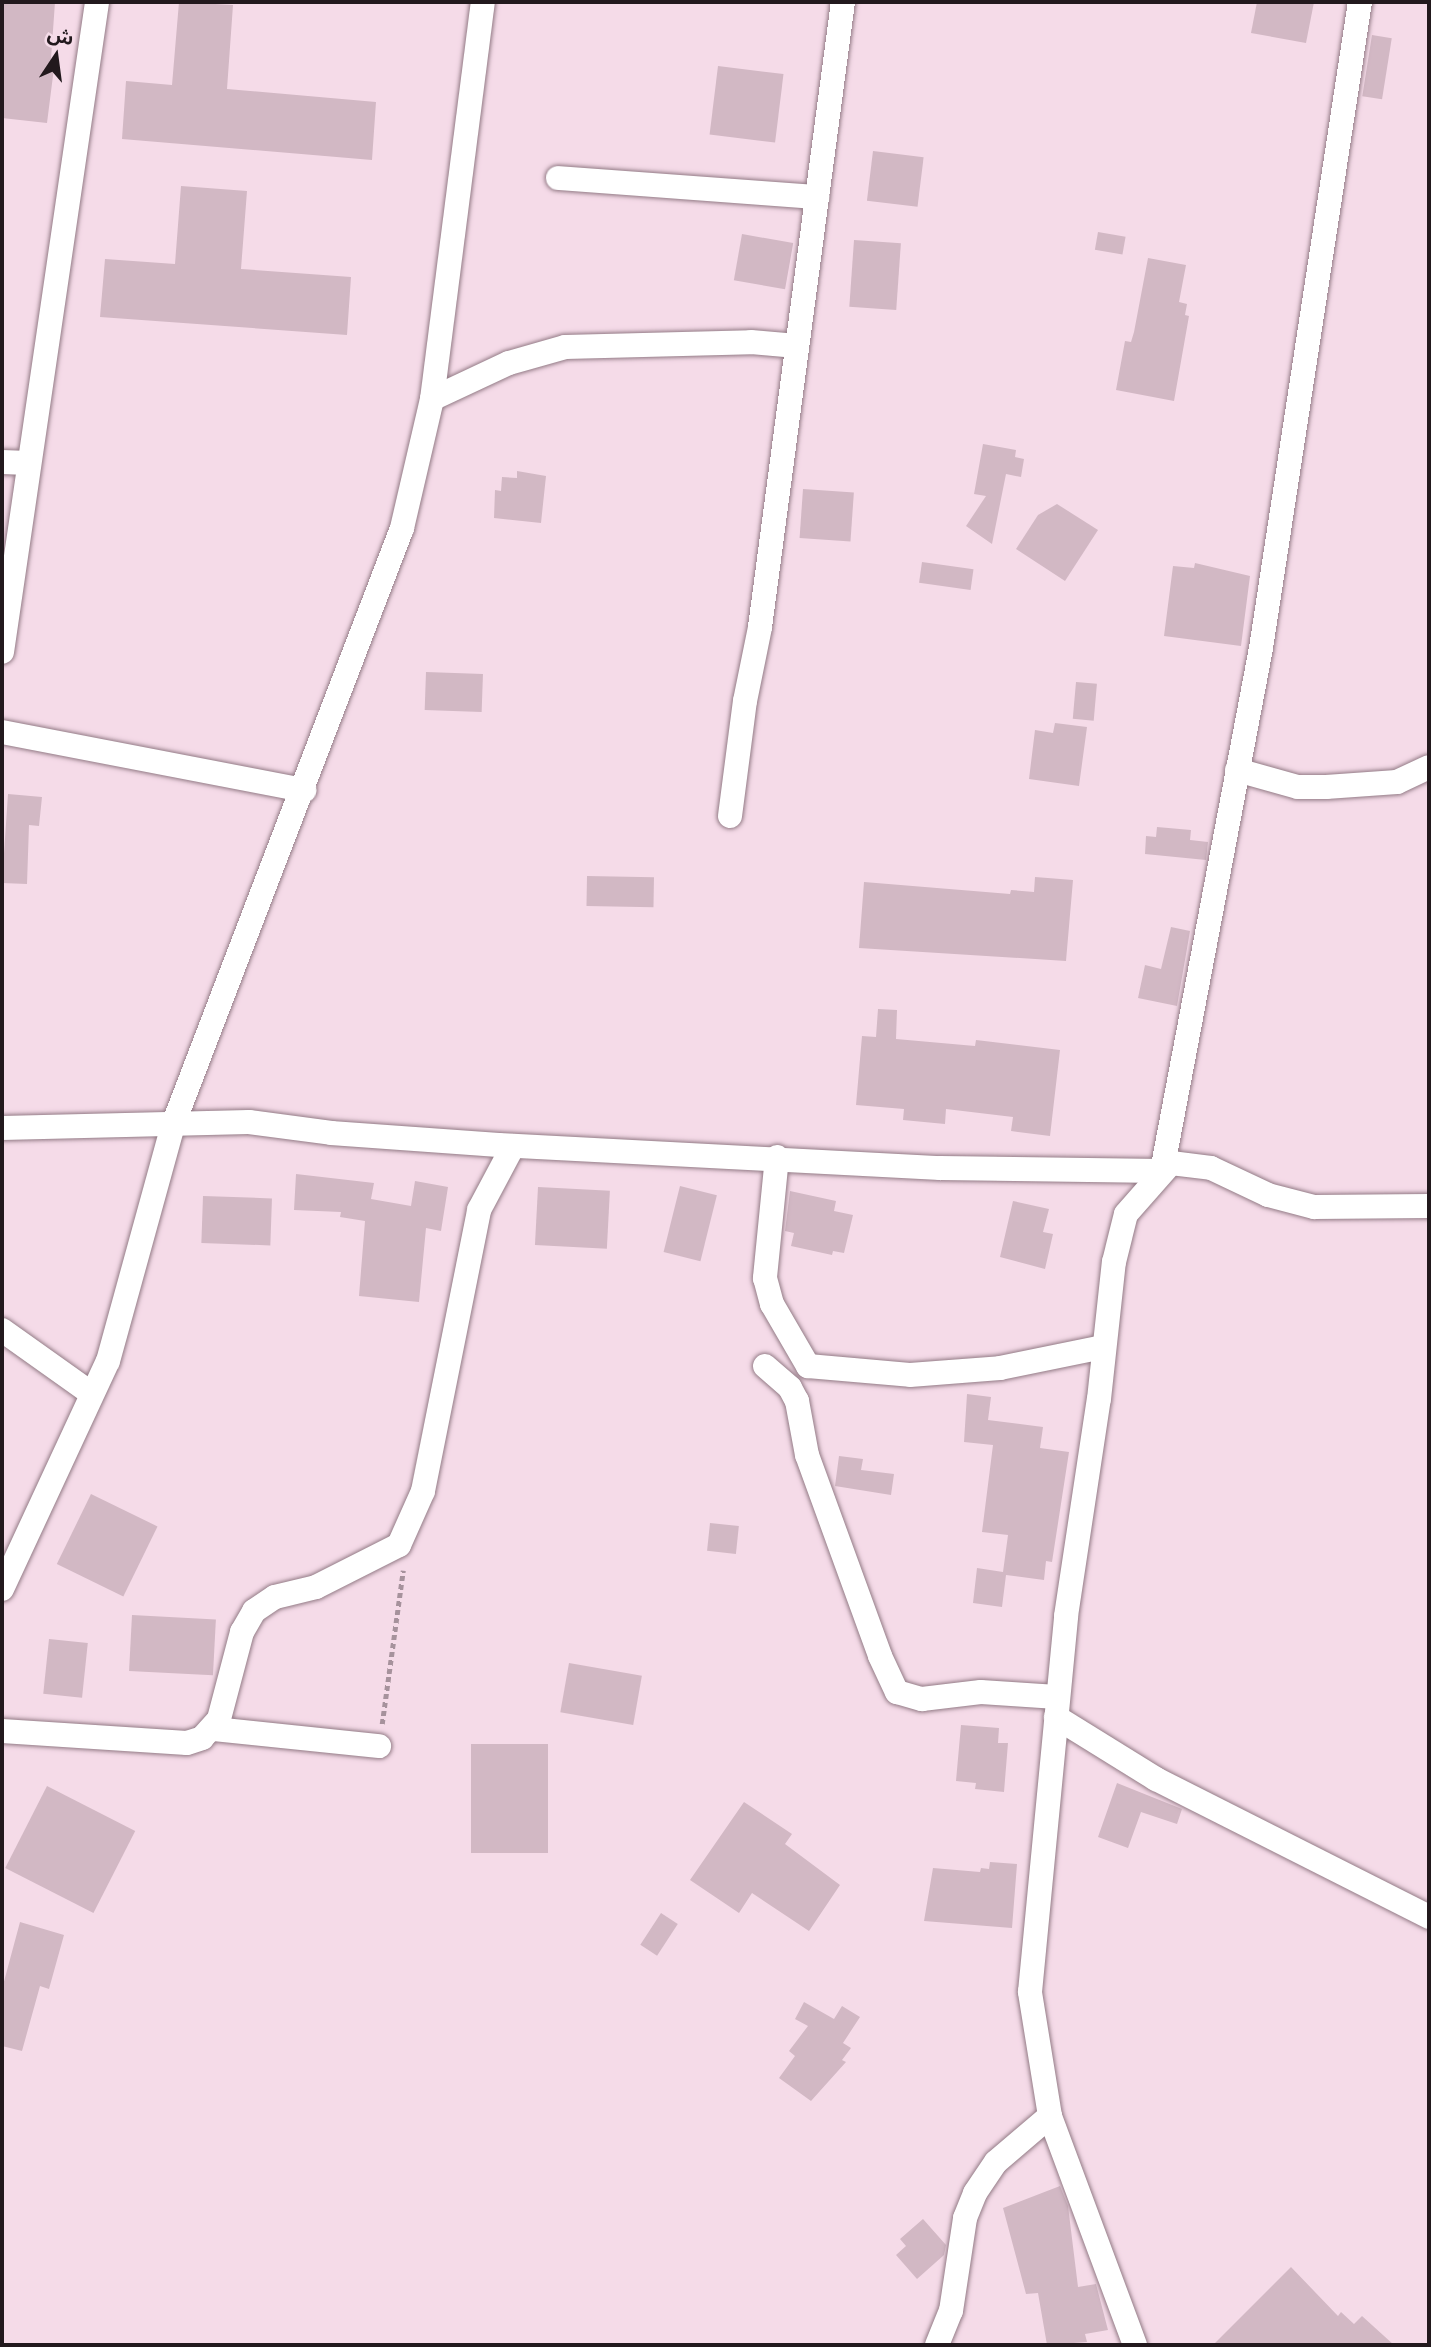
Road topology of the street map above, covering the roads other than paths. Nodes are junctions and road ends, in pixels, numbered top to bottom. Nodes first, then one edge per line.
1 (97, 2) edge
2 (483, 2) edge
3 (843, 2) edge
4 (1360, 2) edge
5 (558, 177) dead end
6 (817, 197) junction
7 (797, 346) junction
8 (432, 399) junction
9 (2, 462) edge
10 (28, 463) junction
11 (2, 652) edge
12 (2, 732) edge
13 (1429, 767) edge
14 (1237, 769) junction
15 (304, 790) junction
16 (730, 816) dead end
17 (173, 1125) junction
18 (2, 1128) edge
19 (513, 1146) junction
20 (777, 1157) junction
21 (1162, 1171) junction
22 (1429, 1206) edge
23 (2, 1330) edge
24 (1102, 1347) junction
25 (765, 1366) dead end
26 (92, 1394) junction
27 (2, 1589) edge
28 (1056, 1707) junction
29 (214, 1729) junction
30 (2, 1731) edge
31 (379, 1746) road end
32 (1429, 1917) edge
33 (1050, 2116) junction
34 (937, 2345) edge
35 (1135, 2345) edge

1 - 10 street
2 - 8 street
3 - 6 street
4 - 14 street
5 - 6 street
6 - 7 street
7 - 8 street
7 - 16 street
8 - 15 street
9 - 10 street
10 - 11 street
12 - 15 street
13 - 14 street
14 - 21 street
15 - 17 street
17 - 18 street
17 - 19 street
17 - 26 street
19 - 20 street
19 - 29 street
20 - 21 street
20 - 24 street
21 - 22 street
21 - 24 street
23 - 26 street
24 - 28 street
25 - 28 street
26 - 27 street
28 - 32 street
28 - 33 street
29 - 30 street
29 - 31 street
33 - 34 street
33 - 35 street

